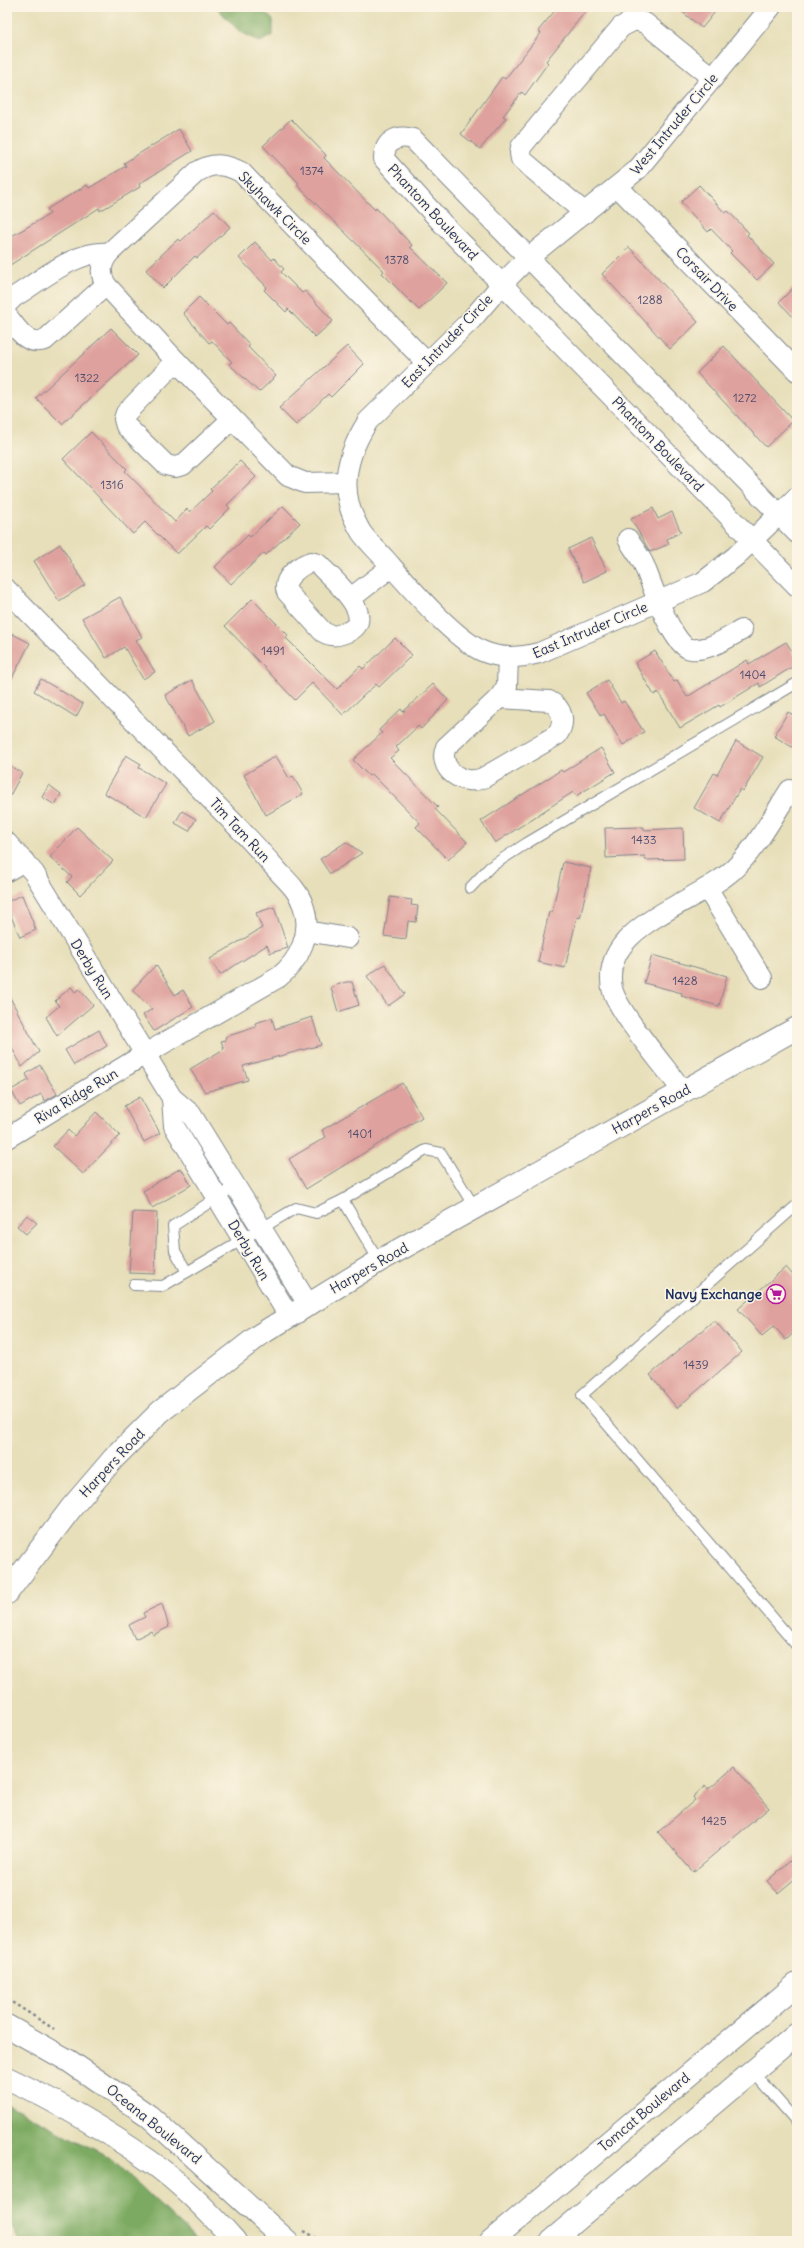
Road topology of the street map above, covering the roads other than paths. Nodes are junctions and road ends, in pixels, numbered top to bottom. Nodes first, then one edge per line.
1 (771, 7) edge
2 (713, 78) junction
3 (618, 187) junction
4 (585, 213) junction
5 (109, 253) junction
6 (528, 258) junction
7 (502, 284) junction
8 (106, 285) junction
9 (7, 304) edge
10 (7, 316) edge
11 (176, 361) junction
12 (427, 363) junction
13 (797, 371) edge
14 (232, 419) junction
15 (346, 482) junction
16 (797, 497) edge
17 (779, 515) junction
18 (797, 533) edge
19 (628, 539) dead end
20 (752, 540) junction
21 (391, 566) junction
22 (797, 586) edge
23 (7, 590) edge
24 (351, 598) dead end
25 (659, 601) junction
26 (742, 630) dead end
27 (508, 657) junction
28 (797, 683) edge
29 (499, 698) junction
30 (790, 790) dead end
31 (7, 844) edge
32 (24, 861) junction
33 (7, 871) edge
34 (470, 888) dead end
35 (707, 888) junction
36 (306, 931) junction
37 (348, 938) dead end
38 (762, 978) dead end
39 (797, 1028) edge
40 (145, 1054) junction
41 (682, 1090) junction
42 (172, 1098) junction
43 (7, 1138) edge
44 (235, 1186) junction
45 (217, 1198) junction
46 (343, 1200) junction
47 (475, 1208) junction
48 (796, 1209) edge
49 (261, 1228) junction
50 (242, 1239) junction
51 (379, 1261) junction
52 (187, 1272) junction
53 (134, 1285) dead end
54 (308, 1304) junction
55 (289, 1316) junction
56 (7, 1593) edge
57 (797, 1646) edge
58 (797, 1984) edge
59 (7, 2026) edge
60 (797, 2034) edge
61 (753, 2072) junction
62 (7, 2078) edge
63 (797, 2122) edge
64 (611, 2192) junction
65 (286, 2238) edge
66 (235, 2241) edge
67 (491, 2241) edge
68 (551, 2241) edge
69 (576, 2241) edge

1 - 2 street, West Intruder Circle
2 - 3 street, West Intruder Circle
2 - 4 street
3 - 4 street, West Intruder Circle
3 - 13 street, Corsair Drive
4 - 6 street, West Intruder Circle
5 - 8 street, Skyhawk Circle
5 - 9 street
5 - 12 street, Skyhawk Circle
6 - 7 street, East Intruder Circle
6 - 7 street, Phantom Boulevard
6 - 17 street, Phantom Boulevard
7 - 12 street, East Intruder Circle
7 - 20 street, Phantom Boulevard
8 - 10 street
8 - 11 street
11 - 14 street
11 - 14 street
12 - 15 street, East Intruder Circle
14 - 15 street
15 - 21 street, East Intruder Circle
16 - 17 street
17 - 18 street, Phantom Boulevard
17 - 20 street, East Intruder Circle
19 - 25 street
20 - 22 street, Phantom Boulevard
20 - 25 street, East Intruder Circle
21 - 24 street
21 - 27 street, East Intruder Circle
23 - 36 street, Tim Tam Run
25 - 26 street
25 - 27 street, East Intruder Circle
27 - 29 street
28 - 34 lane
29 - 29 street
30 - 35 street
31 - 32 street, Derby Run
32 - 33 street
32 - 40 street, Derby Run
35 - 38 street
35 - 41 street
36 - 37 street
36 - 40 street, Tim Tam Run
39 - 41 main road, Harpers Road
40 - 42 street, Derby Run
40 - 43 street, Riva Ridge Run
41 - 47 main road, Harpers Road
42 - 44 street, Derby Run
42 - 45 street, Derby Run
44 - 45 lane
44 - 49 street, Derby Run
45 - 50 street, Derby Run
45 - 52 lane
46 - 47 lane
46 - 49 lane
46 - 51 lane
47 - 51 main road, Harpers Road
48 - 57 lane
49 - 50 lane
49 - 54 street, Derby Run
50 - 52 lane
50 - 55 street, Derby Run
51 - 54 main road, Harpers Road
52 - 53 lane
54 - 55 main road, Harpers Road
55 - 56 main road, Harpers Road
58 - 67 main road, Tomcat Boulevard
59 - 65 main road, Oceana Boulevard
60 - 61 main road
61 - 63 lane
61 - 64 main road
62 - 66 main road
64 - 68 main road
64 - 69 main road

